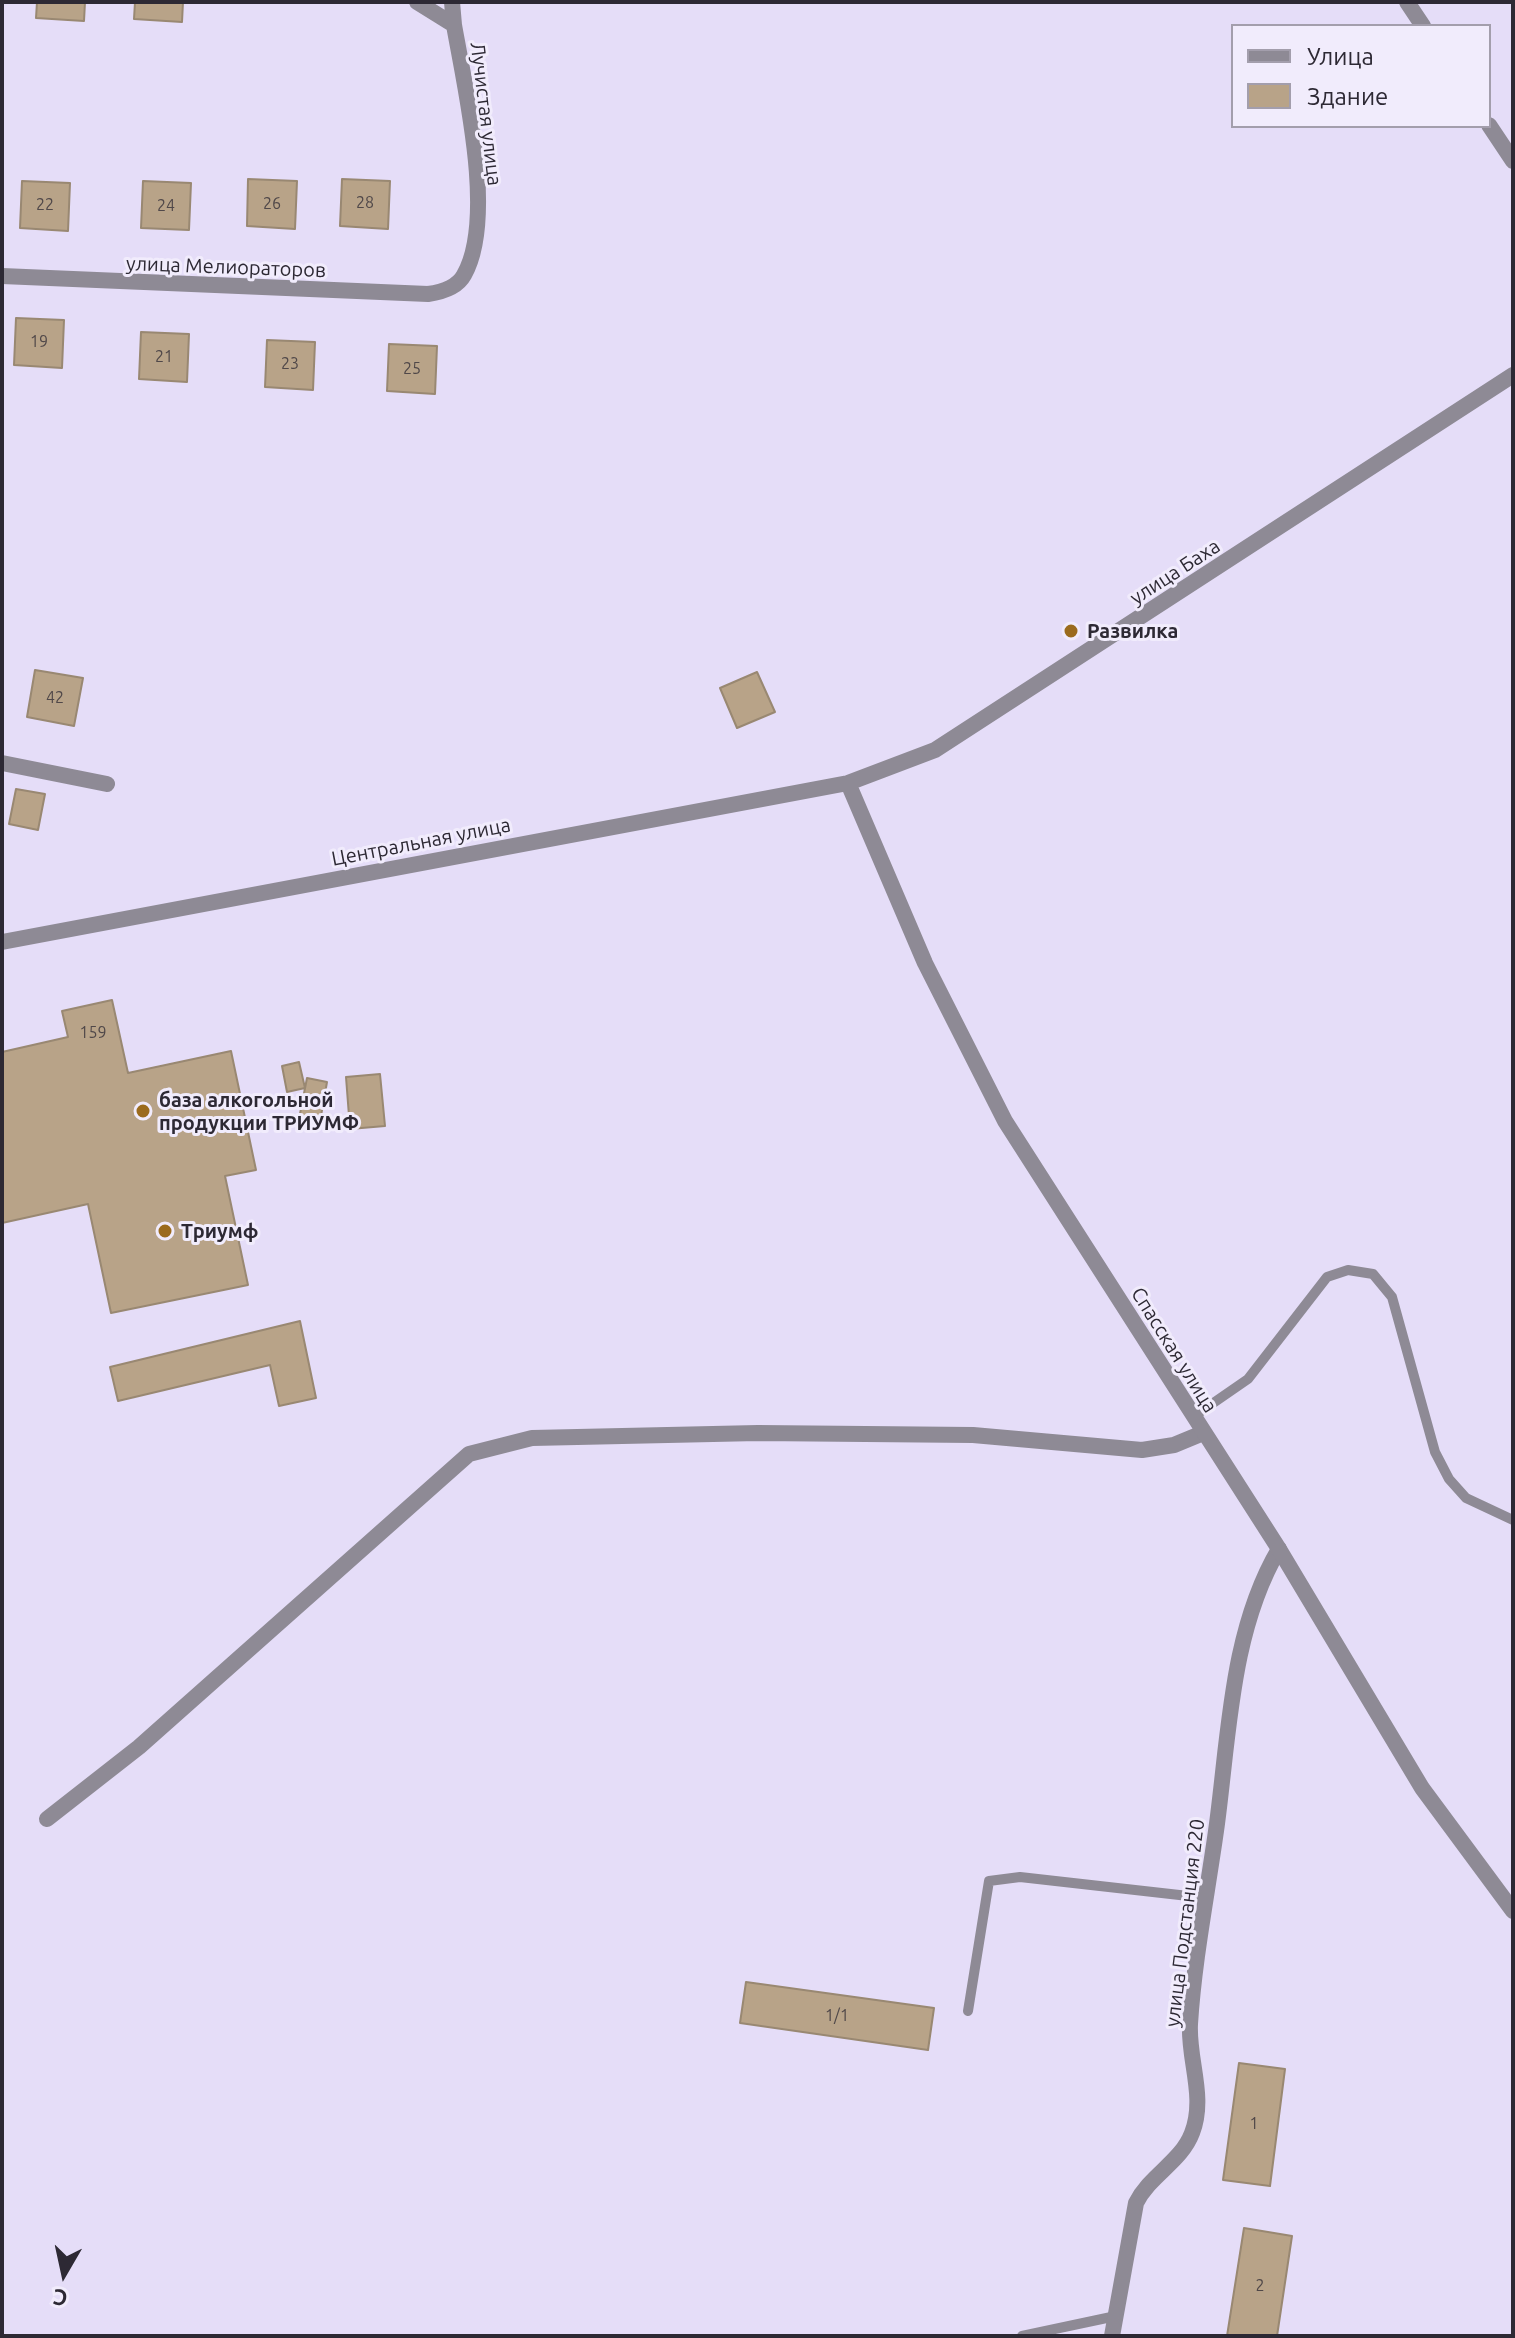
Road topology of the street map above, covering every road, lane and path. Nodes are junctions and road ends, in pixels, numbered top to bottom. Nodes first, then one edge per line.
1 (417, 2) edge
2 (452, 2) edge
3 (1407, 2) edge
4 (1422, 24) edge
5 (454, 25) junction
6 (1491, 128) edge
7 (1513, 161) edge
8 (2, 276) edge
9 (448, 290) joint
10 (1513, 375) edge
11 (2, 763) edge
12 (848, 783) junction
13 (107, 784) dead end
14 (2, 942) edge
15 (1193, 1417) junction
16 (1203, 1433) junction
17 (1513, 1520) edge
18 (1279, 1549) junction
19 (47, 1819) dead end
20 (1206, 1898) junction
21 (1513, 1911) edge
22 (968, 2011) dead end
23 (1116, 2316) junction
24 (1022, 2336) edge
25 (1112, 2336) edge

1 - 5 street, Лучистая улица
2 - 5 street
3 - 4 street
5 - 9 street, Лучистая улица
6 - 7 street
8 - 9 street, улица Мелиораторов
10 - 12 street, улица Баха
11 - 13 street
12 - 14 street, Центральная улица
12 - 15 street, Спасская улица
15 - 16 street, Спасская улица
15 - 17 lane
16 - 18 street, Спасская улица
16 - 19 street
18 - 20 street, улица Подстанция 220
18 - 21 street, Спасская улица
20 - 22 lane
20 - 23 street, улица Подстанция 220
23 - 24 lane
23 - 25 street, улица Подстанция 220

